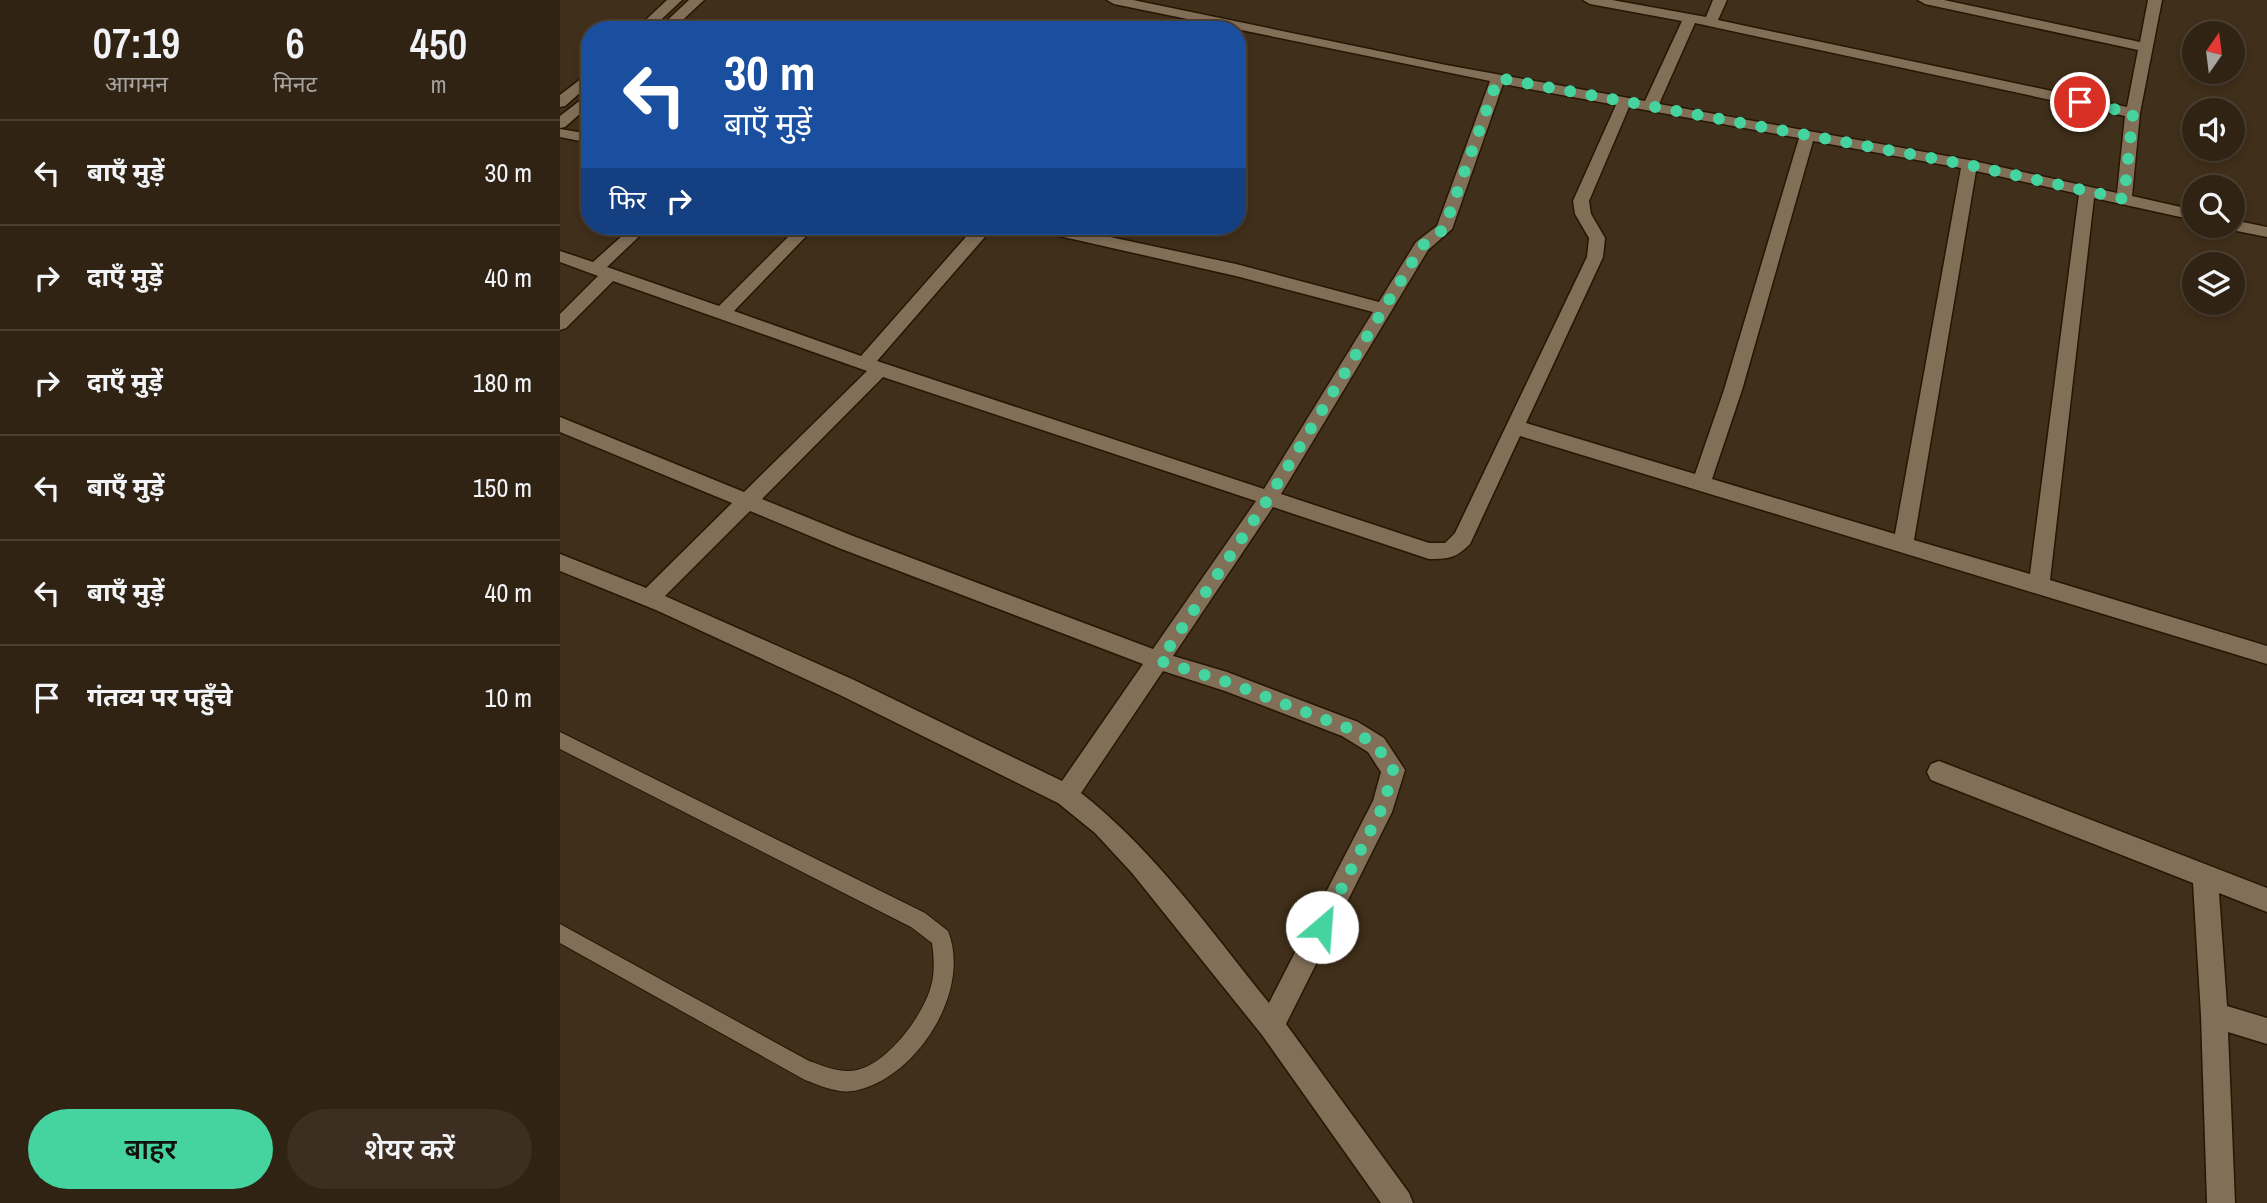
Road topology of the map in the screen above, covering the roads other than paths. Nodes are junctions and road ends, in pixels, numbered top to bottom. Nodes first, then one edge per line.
1 (676, 0) edge
2 (697, 0) edge
3 (1114, 0) edge
4 (1590, 0) edge
5 (1720, 0) edge
6 (1924, 0) edge
7 (2155, 0) edge
8 (1630, 3) edge
9 (1690, 19) junction
10 (652, 21) edge
11 (674, 21) edge
12 (1217, 21) edge
13 (1710, 22) junction
14 (1246, 27) edge
15 (2146, 47) junction
16 (1498, 78) junction
17 (581, 84) edge
18 (1625, 100) junction
19 (561, 101) edge
20 (581, 105) edge
21 (1651, 105) junction
22 (2133, 113) junction
23 (560, 124) edge
24 (560, 133) edge
25 (1807, 135) junction
26 (581, 137) edge
27 (1969, 165) junction
28 (2087, 191) junction
29 (2124, 199) junction
30 (2182, 212) edge
31 (2245, 227) edge
32 (2267, 232) edge
33 (634, 235) edge
34 (799, 235) edge
35 (977, 235) edge
36 (1078, 235) edge
37 (560, 256) edge
38 (603, 271) junction
39 (1383, 309) junction
40 (722, 313) junction
41 (560, 324) edge
42 (873, 366) junction
43 (560, 424) edge
44 (1515, 427) junction
45 (1701, 483) junction
46 (1268, 499) junction
47 (747, 503) junction
48 (1903, 546) junction
49 (560, 562) edge
50 (2039, 586) junction
51 (648, 599) junction
52 (2267, 655) edge
53 (1160, 661) junction
54 (560, 740) edge
55 (1939, 772) dead end
56 (1066, 795) junction
57 (2205, 876) junction
58 (2267, 900) edge
59 (560, 933) edge
60 (2214, 1015) junction
61 (1272, 1026) junction
62 (2267, 1031) edge
63 (1399, 1203) edge
64 (2221, 1203) edge

1 - 10 street
2 - 11 street
3 - 12 street
4 - 8 street
5 - 13 street
6 - 15 street
7 - 15 street
8 - 9 street
9 - 13 street
9 - 21 street
13 - 22 street
14 - 16 street
15 - 22 street
16 - 18 street
16 - 39 street
17 - 19 street
18 - 21 street
18 - 44 street
20 - 23 street
21 - 25 street
22 - 29 street
24 - 26 street
25 - 27 street
25 - 45 street
27 - 28 street
27 - 48 street
28 - 29 street
28 - 50 street
29 - 30 street
31 - 32 street
33 - 38 street
34 - 40 street
35 - 42 street
36 - 39 street
37 - 38 street
38 - 40 street
38 - 41 street
39 - 46 street
40 - 42 street
42 - 46 street
42 - 47 street
43 - 47 street
44 - 45 street
44 - 46 street
45 - 48 street
46 - 53 street
47 - 51 street
47 - 53 street
48 - 50 street
49 - 51 street
50 - 52 street
51 - 56 street
53 - 56 street
53 - 61 street
54 - 59 lane
55 - 57 street
56 - 61 street
57 - 58 street
57 - 60 street
60 - 62 street
60 - 64 street
61 - 63 street

